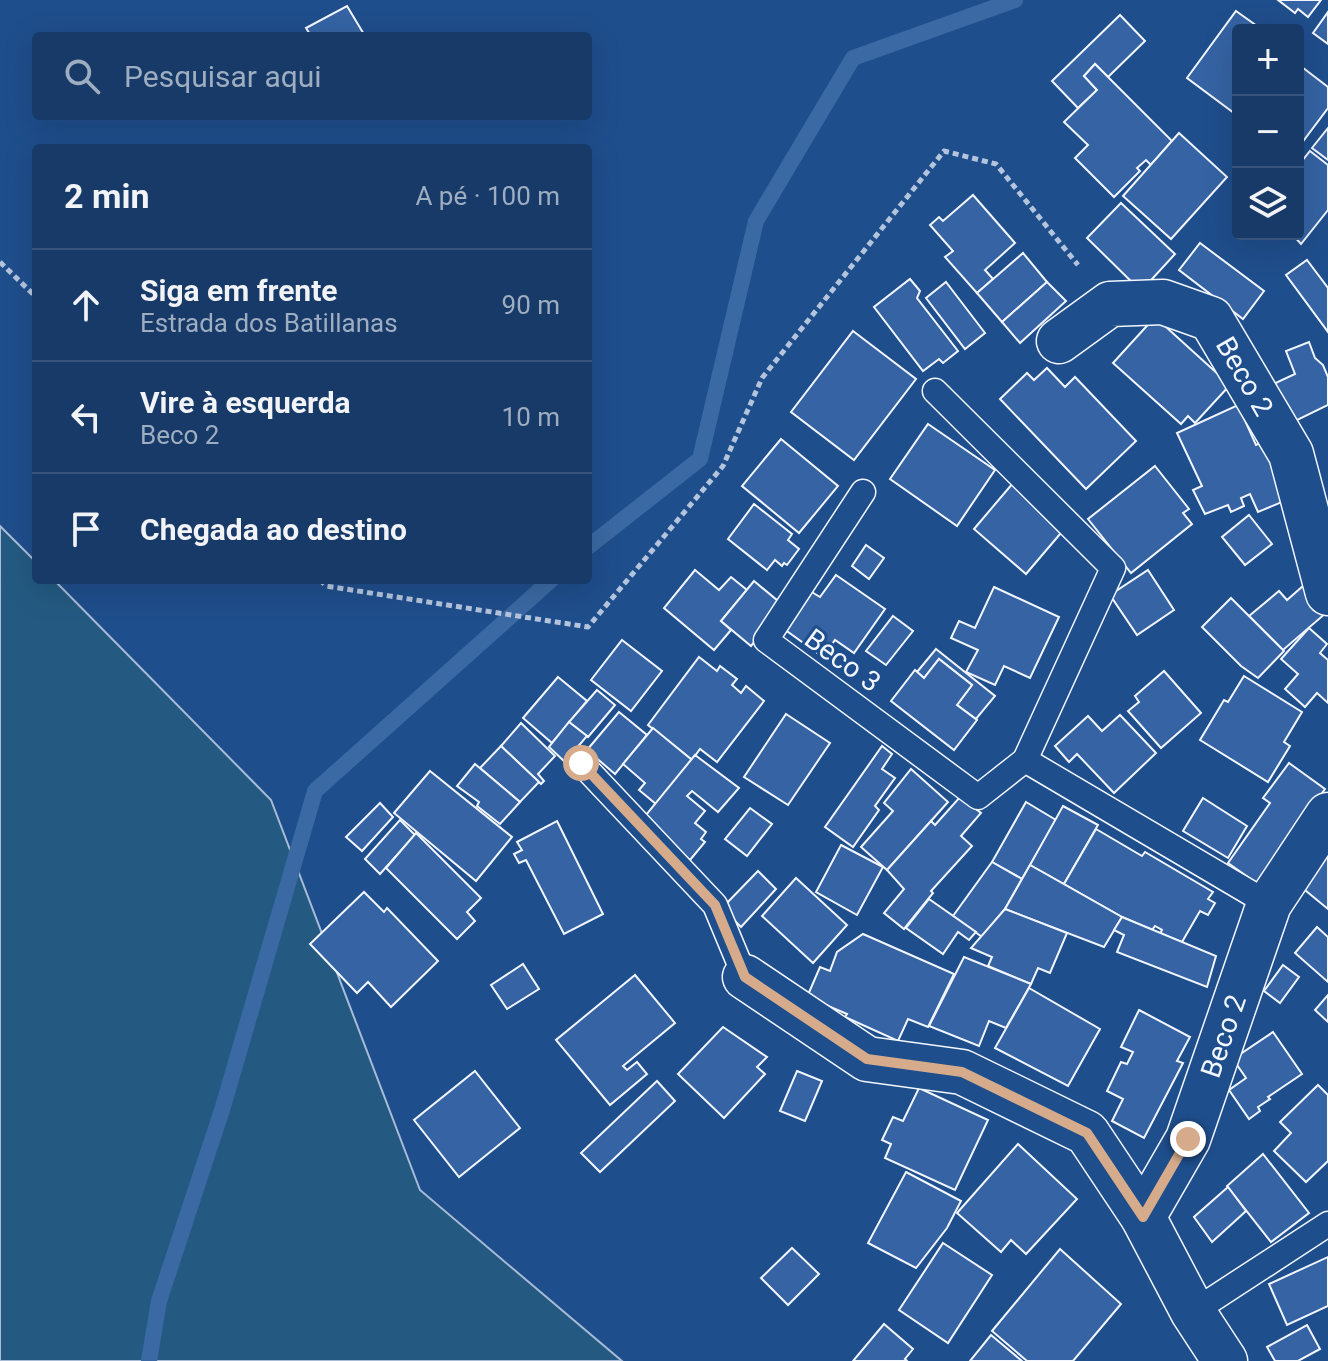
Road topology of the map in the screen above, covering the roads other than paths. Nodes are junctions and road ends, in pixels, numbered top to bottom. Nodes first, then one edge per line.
1 (1059, 341) dead end
2 (935, 391) dead end
3 (863, 492) dead end
4 (1328, 593) edge
5 (1025, 760) junction
6 (581, 763) dead end
7 (1328, 815) edge
8 (1269, 904) junction
9 (745, 977) joint
10 (1143, 1217) junction
11 (1328, 1224) edge
12 (1193, 1312) junction
13 (1225, 1361) edge

1 - 4 street, Beco 2
2 - 5 lane, Beco 3
3 - 5 lane, Beco 3
5 - 8 lane
6 - 9 lane
7 - 8 street, Beco 2
8 - 10 street, Beco 2
9 - 10 street
10 - 12 street
11 - 12 lane
12 - 13 street

